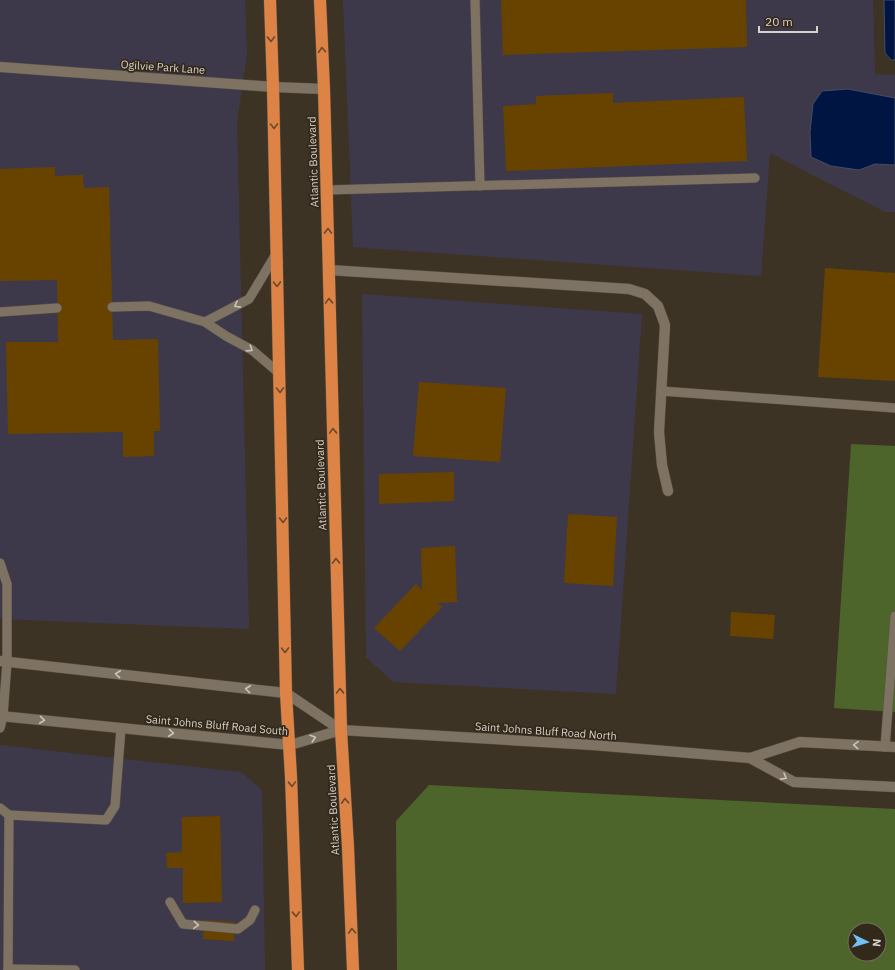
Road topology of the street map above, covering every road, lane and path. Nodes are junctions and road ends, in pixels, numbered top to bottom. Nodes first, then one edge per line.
1 (270, 0) edge
2 (320, 0) edge
3 (475, 0) edge
4 (0, 67) edge
5 (273, 87) junction
6 (324, 89) junction
7 (755, 178) dead end
8 (480, 186) junction
9 (326, 190) junction
10 (277, 253) junction
11 (328, 270) junction
12 (112, 307) dead end
13 (57, 308) dead end
14 (0, 312) edge
15 (205, 322) junction
16 (279, 373) junction
17 (661, 391) junction
18 (895, 408) edge
19 (668, 491) dead end
20 (0, 563) edge
21 (895, 616) edge
22 (4, 661) edge
23 (893, 671) edge
24 (286, 693) junction
25 (2, 716) edge
26 (0, 728) edge
27 (121, 728) junction
28 (341, 730) junction
29 (290, 745) junction
30 (890, 747) edge
31 (750, 758) junction
32 (895, 787) edge
33 (0, 808) edge
34 (9, 815) junction
35 (170, 902) dead end
36 (255, 910) dead end
37 (8, 969) edge
38 (75, 970) edge
39 (298, 970) edge
40 (353, 970) edge

1 -> 5 highway
6 -> 2 highway, Atlantic Boulevard
3 - 8 lane
4 - 5 main road, Ogilvie Park Lane
5 - 6 main road, Ogilvie Park Lane
5 -> 10 highway
6 - 9 highway, Atlantic Boulevard
7 - 8 lane
8 - 9 lane
11 -> 9 highway, Atlantic Boulevard
10 -> 15 lane
10 -> 16 highway
11 - 17 main road
28 -> 11 highway, Atlantic Boulevard
12 - 15 lane
13 - 14 lane
15 -> 16 lane
16 -> 24 highway
17 - 18 lane
17 - 19 main road
20 - 22 lane
21 - 23 lane
24 -> 22 main road
22 - 25 lane
23 - 30 lane
24 - 28 main road
24 - 29 highway
25 - 26 lane
25 -> 27 main road, Saint Johns Bluff Road South
27 -> 29 main road, Saint Johns Bluff Road South
27 - 34 lane
29 -> 28 main road, Saint Johns Bluff Road South
28 - 31 main road, Saint Johns Bluff Road North
40 -> 28 highway, Atlantic Boulevard
29 -> 39 highway
30 -> 31 main road, Saint Johns Bluff Road North
31 -> 32 main road, Saint Johns Bluff Road North
33 - 34 lane
34 - 37 lane
35 -> 36 lane
37 - 38 lane

